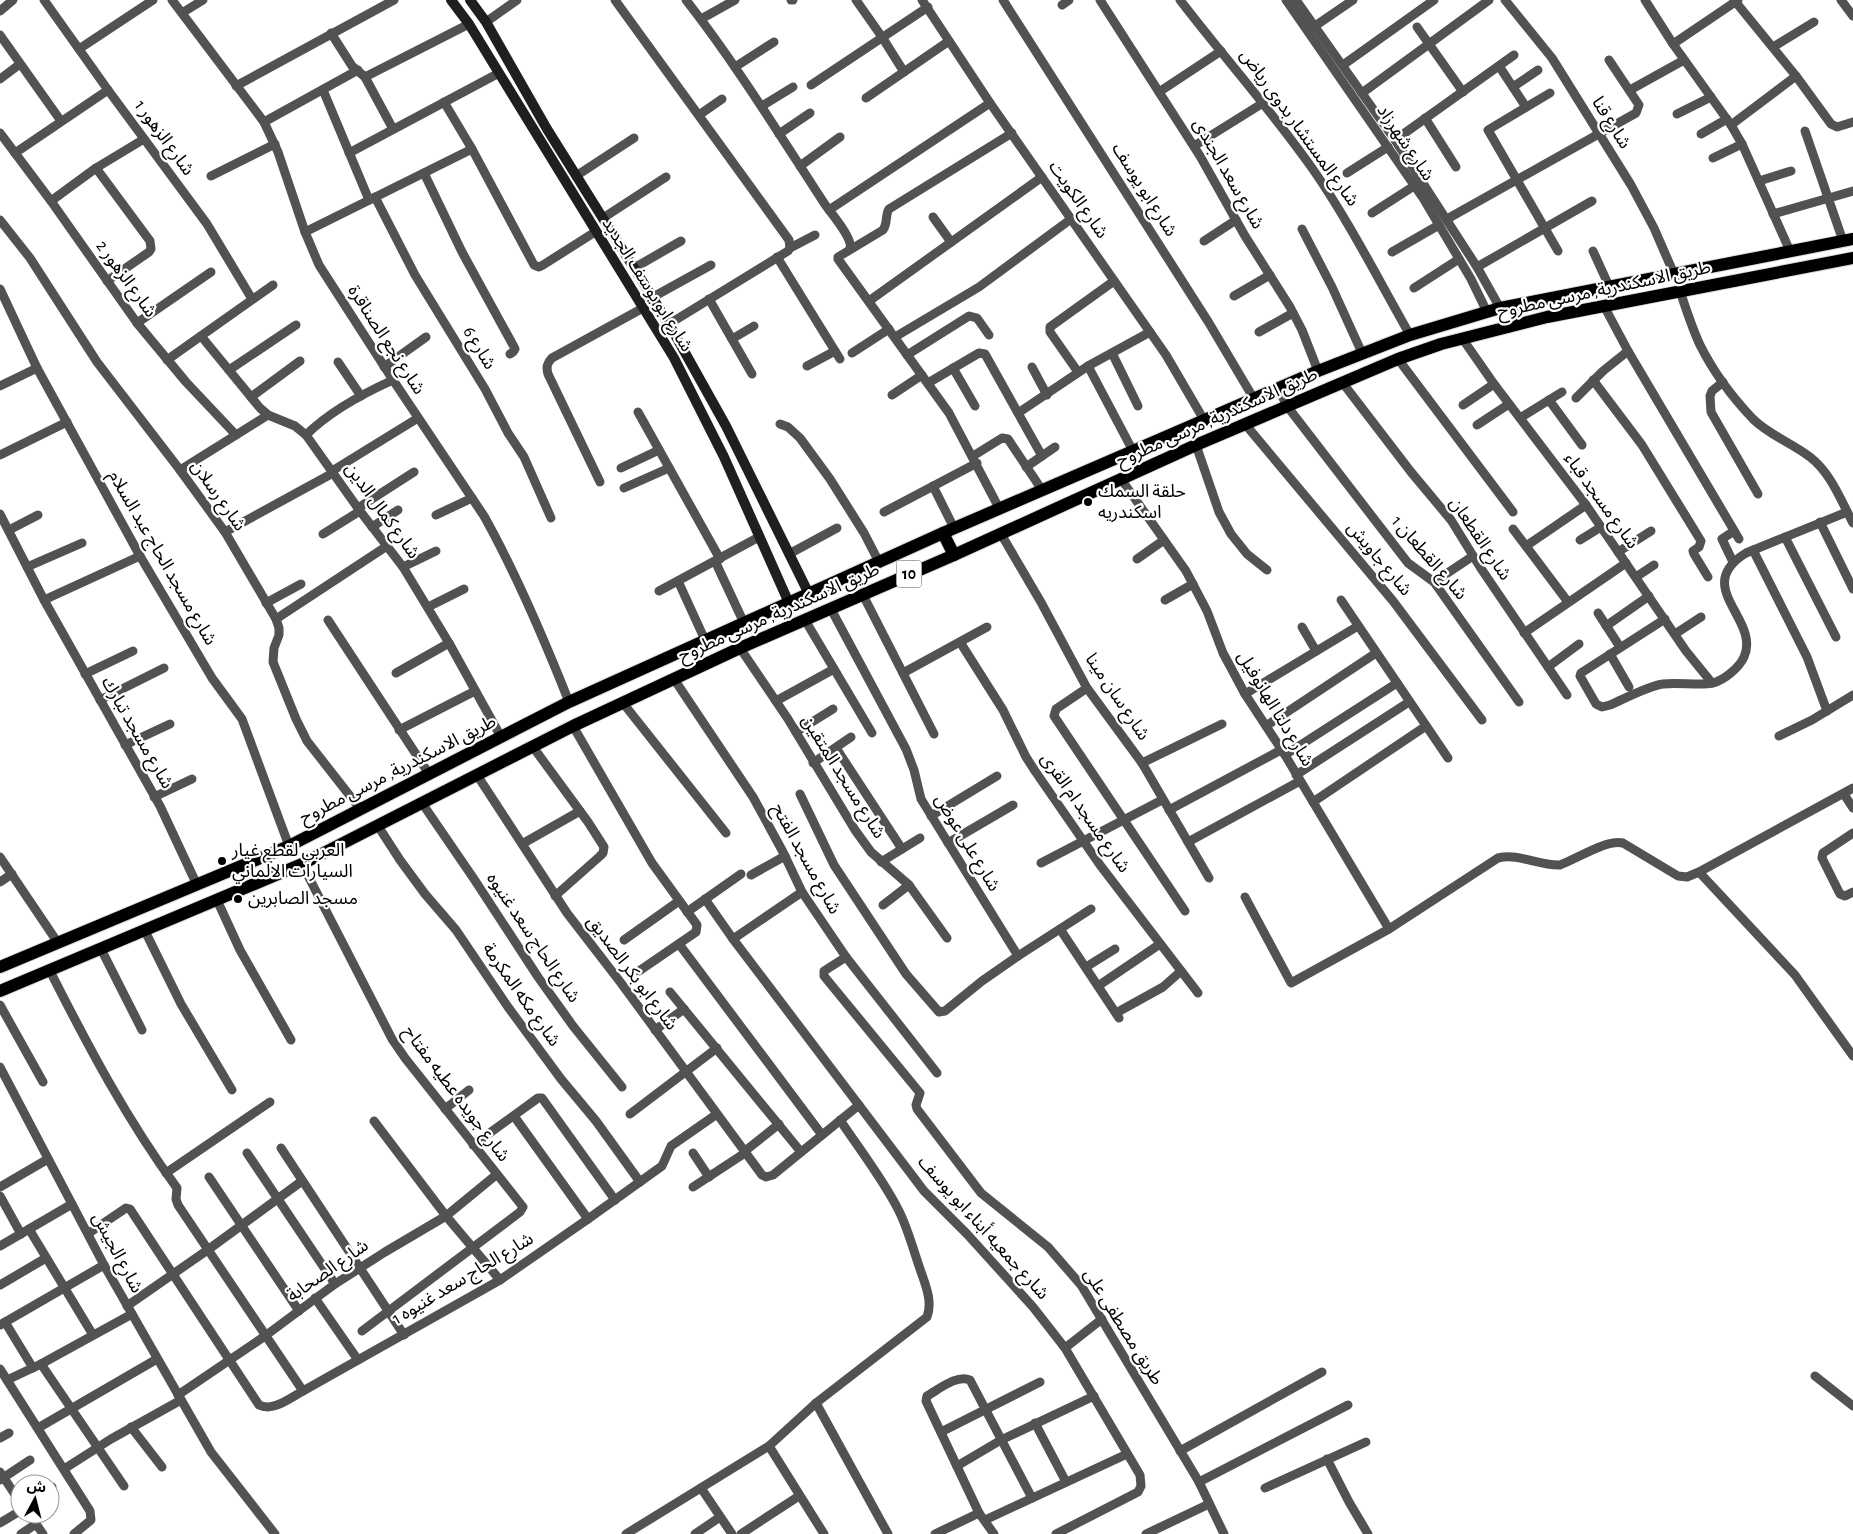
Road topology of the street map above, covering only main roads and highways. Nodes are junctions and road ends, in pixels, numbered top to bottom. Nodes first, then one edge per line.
1 (1848, 240) edge
2 (1853, 258) edge
3 (948, 530) junction
4 (954, 555) junction
5 (623, 677) junction
6 (628, 700) junction
7 (161, 900) junction
8 (170, 920) junction
9 (0, 967) edge
10 (0, 992) edge

1 - 3 main road, طريق الاسكندرية, مرسى مطروح / 10
2 - 4 main road, طريق الاسكندرية, مرسى مطروح / 10
3 - 4 main road
3 - 5 main road, طريق الاسكندرية, مرسى مطروح / 10
4 - 6 main road, طريق الاسكندرية, مرسى مطروح / 10
5 - 6 main road
5 - 7 main road, طريق الاسكندرية, مرسى مطروح / 10
6 - 8 main road, طريق الاسكندرية, مرسى مطروح / 10
7 - 8 main road
7 - 9 main road, طريق الاسكندرية, مرسى مطروح / 10
8 - 10 main road, طريق الاسكندرية, مرسى مطروح / 10

